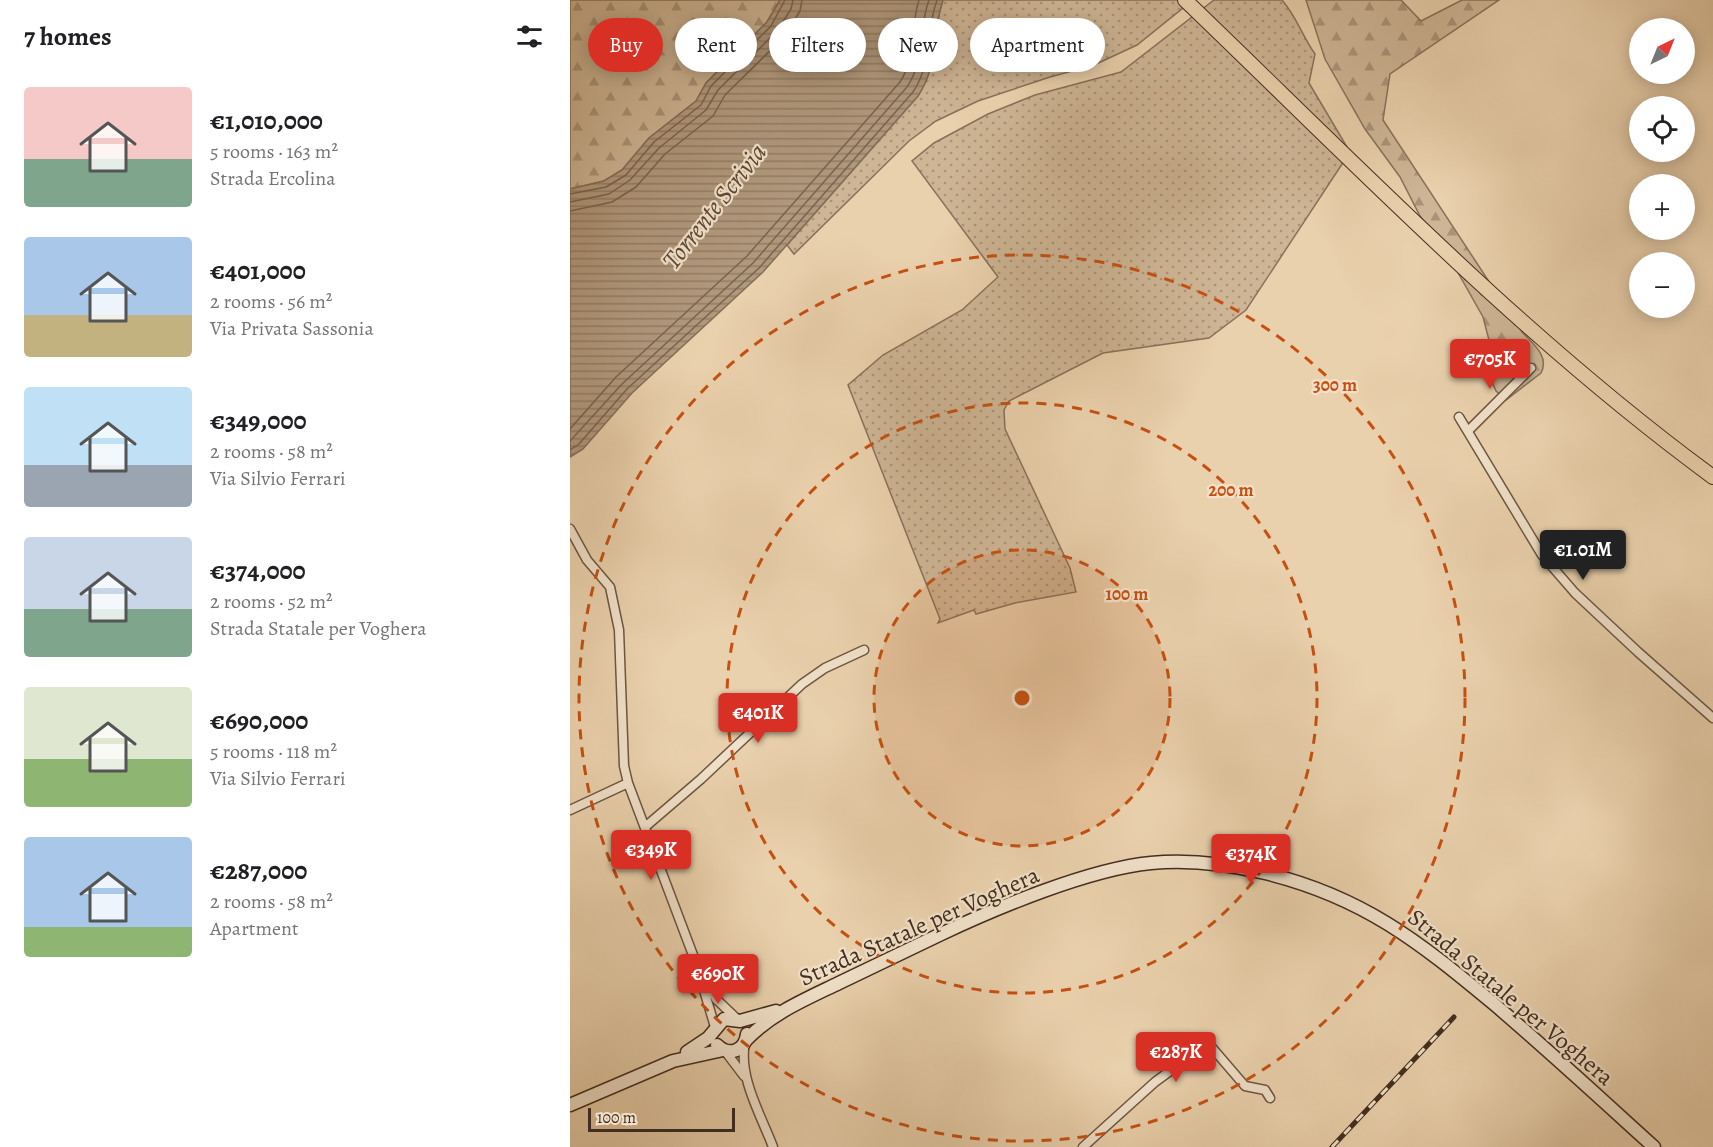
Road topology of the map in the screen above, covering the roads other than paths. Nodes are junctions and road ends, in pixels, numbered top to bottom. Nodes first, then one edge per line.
1 (1185, 0) edge
2 (1531, 368) dead end
3 (1459, 417) dead end
4 (1468, 431) junction
5 (1713, 477) edge
6 (570, 530) edge
7 (864, 650) dead end
8 (1713, 718) edge
9 (628, 783) junction
10 (570, 810) edge
11 (645, 827) junction
12 (699, 971) junction
13 (789, 1007) junction
14 (739, 1020) junction
15 (714, 1030) junction
16 (746, 1041) junction
17 (724, 1050) junction
18 (673, 1061) junction
19 (748, 1081) junction
20 (1270, 1098) dead end
21 (570, 1105) edge
22 (773, 1147) edge
23 (1083, 1147) edge
24 (1654, 1147) edge

1 - 5 main road
2 - 4 street
3 - 4 street
4 - 8 street
6 - 9 street
7 - 11 street
9 - 10 street
9 - 11 street
11 - 12 street
12 - 14 street
12 - 15 street
13 - 14 main road, Strada Statale per Voghera
13 - 16 main road, Strada Statale per Voghera
13 - 24 main road, Strada Statale per Voghera
14 - 15 main road, Strada Statale per Voghera
14 - 16 main road
15 - 17 main road
15 - 18 main road, Strada Statale per Voghera
16 - 17 main road, Strada Statale per Voghera
16 - 19 street
17 - 18 main road, Strada Statale per Voghera
17 - 19 street
18 - 21 main road, Strada Statale per Voghera
19 - 22 street
20 - 23 street

